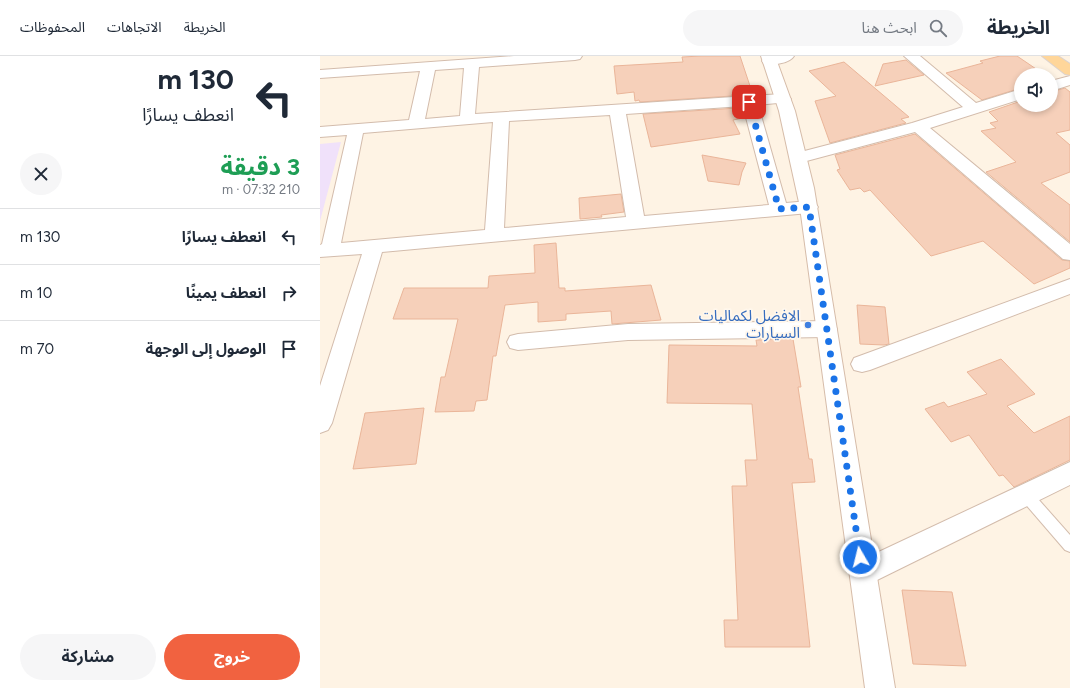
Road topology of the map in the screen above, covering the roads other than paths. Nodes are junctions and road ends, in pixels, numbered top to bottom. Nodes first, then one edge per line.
1 (575, 56) edge
2 (911, 56) edge
3 (1049, 56) edge
4 (775, 58) edge
5 (472, 63) junction
6 (428, 66) junction
7 (1070, 71) edge
8 (320, 74) edge
9 (1070, 80) edge
10 (1058, 84) edge
11 (1014, 96) edge
12 (783, 99) junction
13 (749, 102) junction
14 (973, 108) junction
15 (617, 109) junction
16 (501, 117) junction
17 (468, 120) junction
18 (416, 124) junction
19 (918, 126) junction
20 (356, 129) junction
21 (320, 132) edge
22 (799, 158) junction
23 (809, 207) junction
24 (779, 209) junction
25 (636, 222) junction
26 (494, 234) junction
27 (374, 246) junction
28 (325, 250) edge
29 (1070, 254) edge
30 (1070, 286) edge
31 (827, 329) junction
32 (518, 342) dead end
33 (862, 364) dead end
34 (320, 423) edge
35 (1070, 473) edge
36 (1026, 495) junction
37 (1070, 545) edge
38 (863, 573) junction
39 (880, 688) edge

1 - 5 street
2 - 14 street
3 - 7 main road
4 - 12 street
5 - 6 street
5 - 17 street
6 - 8 street
6 - 18 street
9 - 10 street
11 - 14 street
12 - 13 street
12 - 22 street
13 - 15 street
13 - 24 street
14 - 19 street
15 - 16 street
15 - 25 street
16 - 17 street
16 - 26 street
17 - 18 street
18 - 20 street
19 - 22 street
19 - 29 street
20 - 21 street
20 - 28 street
22 - 23 street
23 - 24 street
23 - 31 street
24 - 25 street
25 - 26 street
26 - 27 street
27 - 28 street
27 - 34 street
30 - 33 street
31 - 32 street
31 - 38 street
35 - 36 street
36 - 37 lane
36 - 38 street
38 - 39 street

